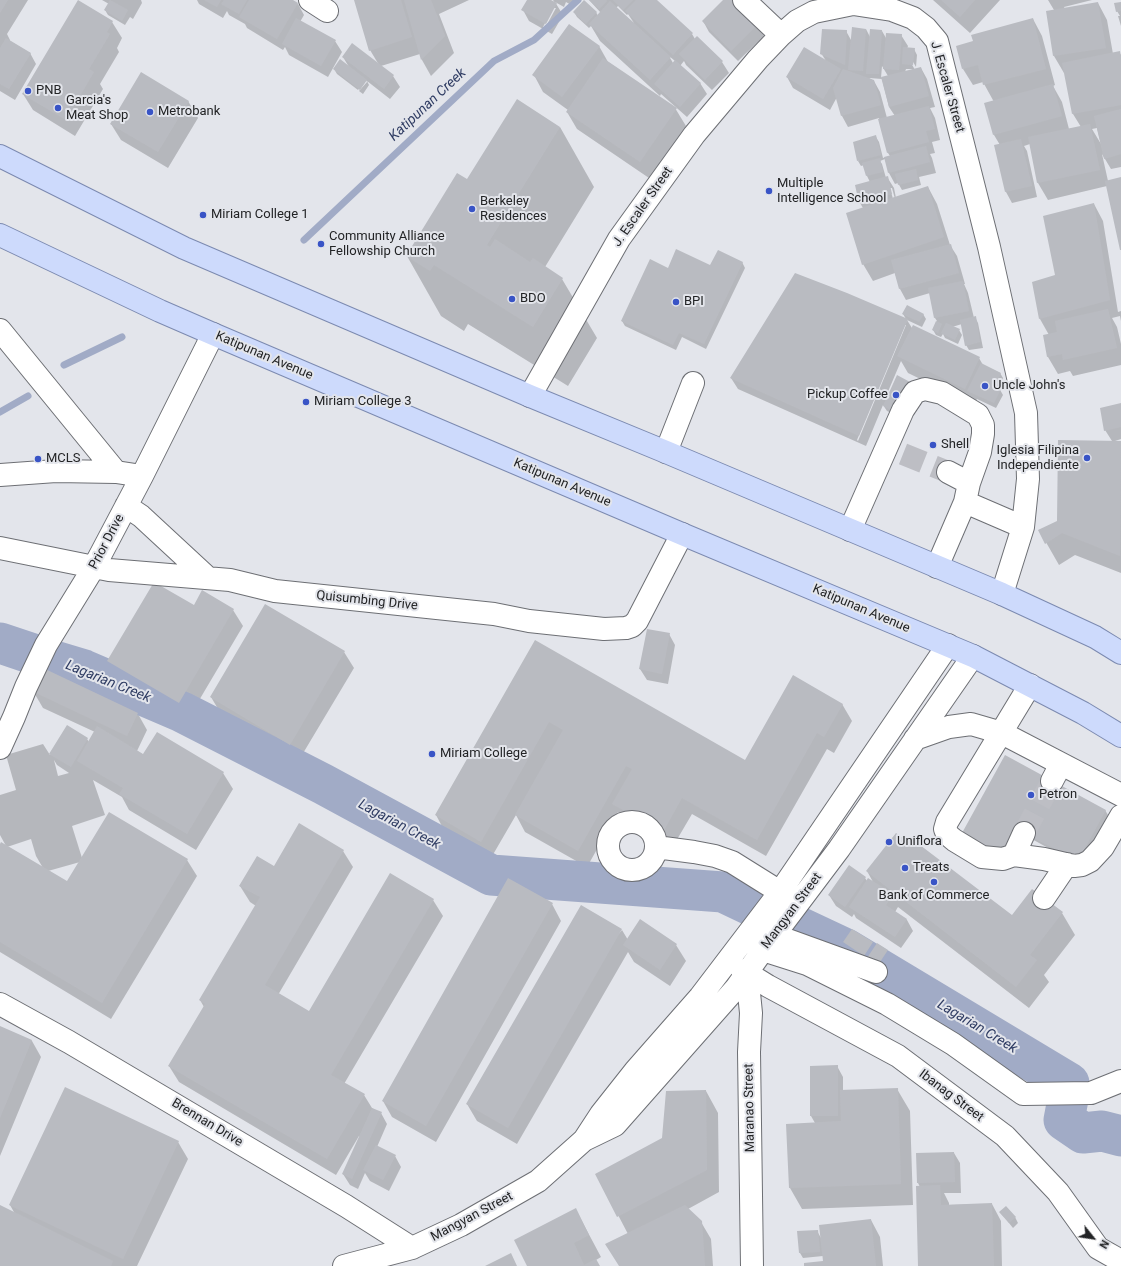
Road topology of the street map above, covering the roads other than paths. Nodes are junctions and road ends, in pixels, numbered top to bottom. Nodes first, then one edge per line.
1 (744, 0) edge
2 (781, 35) junction
3 (0, 156) edge
4 (0, 235) edge
5 (0, 330) edge
6 (213, 334) junction
7 (693, 384) dead end
8 (530, 396) junction
9 (666, 452) junction
10 (116, 472) junction
11 (948, 472) tunnel mouth
12 (0, 475) edge
13 (142, 476) junction
14 (967, 492) junction
15 (126, 506) junction
16 (1023, 526) junction
17 (850, 530) junction
18 (682, 534) junction
19 (0, 548) edge
20 (937, 566) junction
21 (94, 567) junction
22 (208, 578) junction
23 (1002, 594) junction
24 (948, 645) junction
25 (1121, 653) edge
26 (973, 656) junction
27 (1030, 685) junction
28 (1002, 733) junction
29 (1121, 736) edge
30 (915, 739) junction
31 (0, 748) edge
32 (1121, 796) edge
33 (1121, 816) edge
34 (1024, 833) tunnel mouth
35 (656, 847) dead end
36 (1014, 855) junction
37 (1067, 864) junction
38 (780, 892) junction
39 (1044, 898) dead end
40 (768, 942) junction
41 (728, 960) junction
42 (876, 972) dead end
43 (747, 973) junction
44 (0, 1004) edge
45 (1121, 1081) edge
46 (584, 1140) junction
47 (412, 1248) junction
48 (1100, 1257) edge
49 (1121, 1262) edge
50 (344, 1266) edge
51 (752, 1266) edge

1 - 2 street
2 - 8 street, J. Escaler Street
2 - 16 street, J. Escaler Street
3 - 8 main road
4 - 6 main road, Katipunan Avenue
5 - 10 street
6 - 13 street, Prior Drive
6 - 18 main road, Katipunan Avenue
7 - 9 street
8 - 9 main road
9 - 17 main road
10 - 12 street
10 - 13 street
11 - 14 street
13 - 15 street, Prior Drive
14 - 16 street
14 - 17 street
14 - 20 street
15 - 21 street, Prior Drive
15 - 22 street
16 - 23 street, J. Escaler Street
17 - 20 main road
18 - 22 street, Quisumbing Drive
18 - 24 main road, Katipunan Avenue
19 - 21 street, Quisumbing Drive
20 - 23 main road
21 - 22 street, Quisumbing Drive
21 - 31 street, Prior Drive
23 - 25 main road
24 - 26 main road, Katipunan Avenue
24 - 38 street, Mangyan Street
26 - 27 main road, Katipunan Avenue
26 - 30 street, Mangyan Street
27 - 28 street
27 - 29 main road, Katipunan Avenue
28 - 30 street
28 - 32 street
28 - 36 street
30 - 40 street, Mangyan Street
33 - 37 street
34 - 36 street
35 - 38 street
36 - 37 street
37 - 39 street
38 - 41 street, Mangyan Street
40 - 42 street
40 - 43 street, Mangyan Street
40 - 45 street
41 - 43 street
41 - 46 street, Mangyan Street
43 - 46 street, Mangyan Street
43 - 48 street, Ibanag Street
43 - 51 street, Maranao Street
44 - 47 street, Brennan Drive
46 - 47 street, Mangyan Street
47 - 50 street, Mangyan Street
48 - 49 street, Ibanag Street

